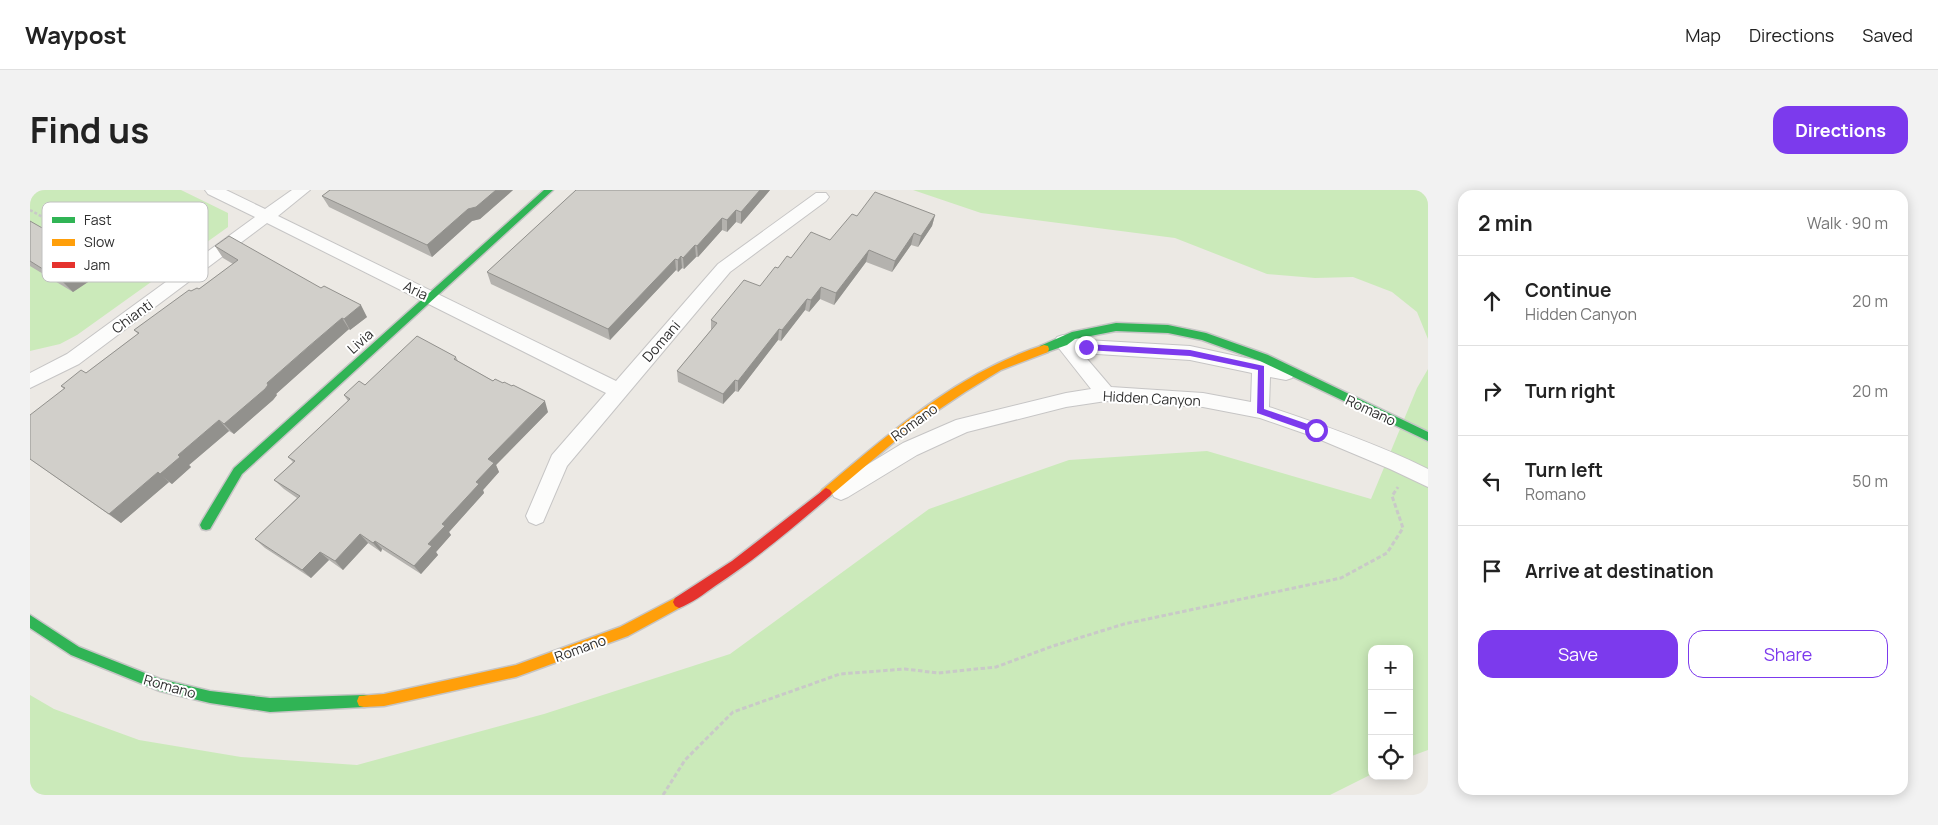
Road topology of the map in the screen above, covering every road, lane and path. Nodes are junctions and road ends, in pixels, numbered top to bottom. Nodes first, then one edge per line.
1 (213, 190) edge
2 (302, 190) edge
3 (549, 190) edge
4 (822, 197) dead end
5 (30, 210) edge
6 (266, 216) junction
7 (42, 217) edge
8 (208, 259) edge
9 (177, 282) edge
10 (430, 298) junction
11 (1063, 342) junction
12 (1261, 368) junction
13 (30, 381) edge
14 (1314, 383) junction
15 (619, 391) junction
16 (1106, 394) junction
17 (1260, 411) junction
18 (1428, 437) edge
19 (1428, 478) edge
20 (1397, 510) dead end
21 (536, 516) dead end
22 (799, 516) junction
23 (206, 525) dead end
24 (30, 621) edge
25 (663, 795) edge

1 - 6 street, Aria
2 - 6 street, Chianti
3 - 10 street, Livia
4 - 15 street, Domani
5 - 7 path
6 - 8 street, Chianti
6 - 10 street, Aria
9 - 13 street, Chianti
10 - 15 street, Aria
10 - 23 street, Livia
11 - 12 street, Romano
11 - 14 street, Romano
11 - 16 street
11 - 22 street, Romano
12 - 14 street, Romano
12 - 17 street
14 - 18 street, Romano
15 - 21 street, Domani
16 - 17 street, Hidden Canyon
16 - 22 street, Hidden Canyon
17 - 19 street, Hidden Canyon
20 - 25 path
22 - 24 street, Romano

